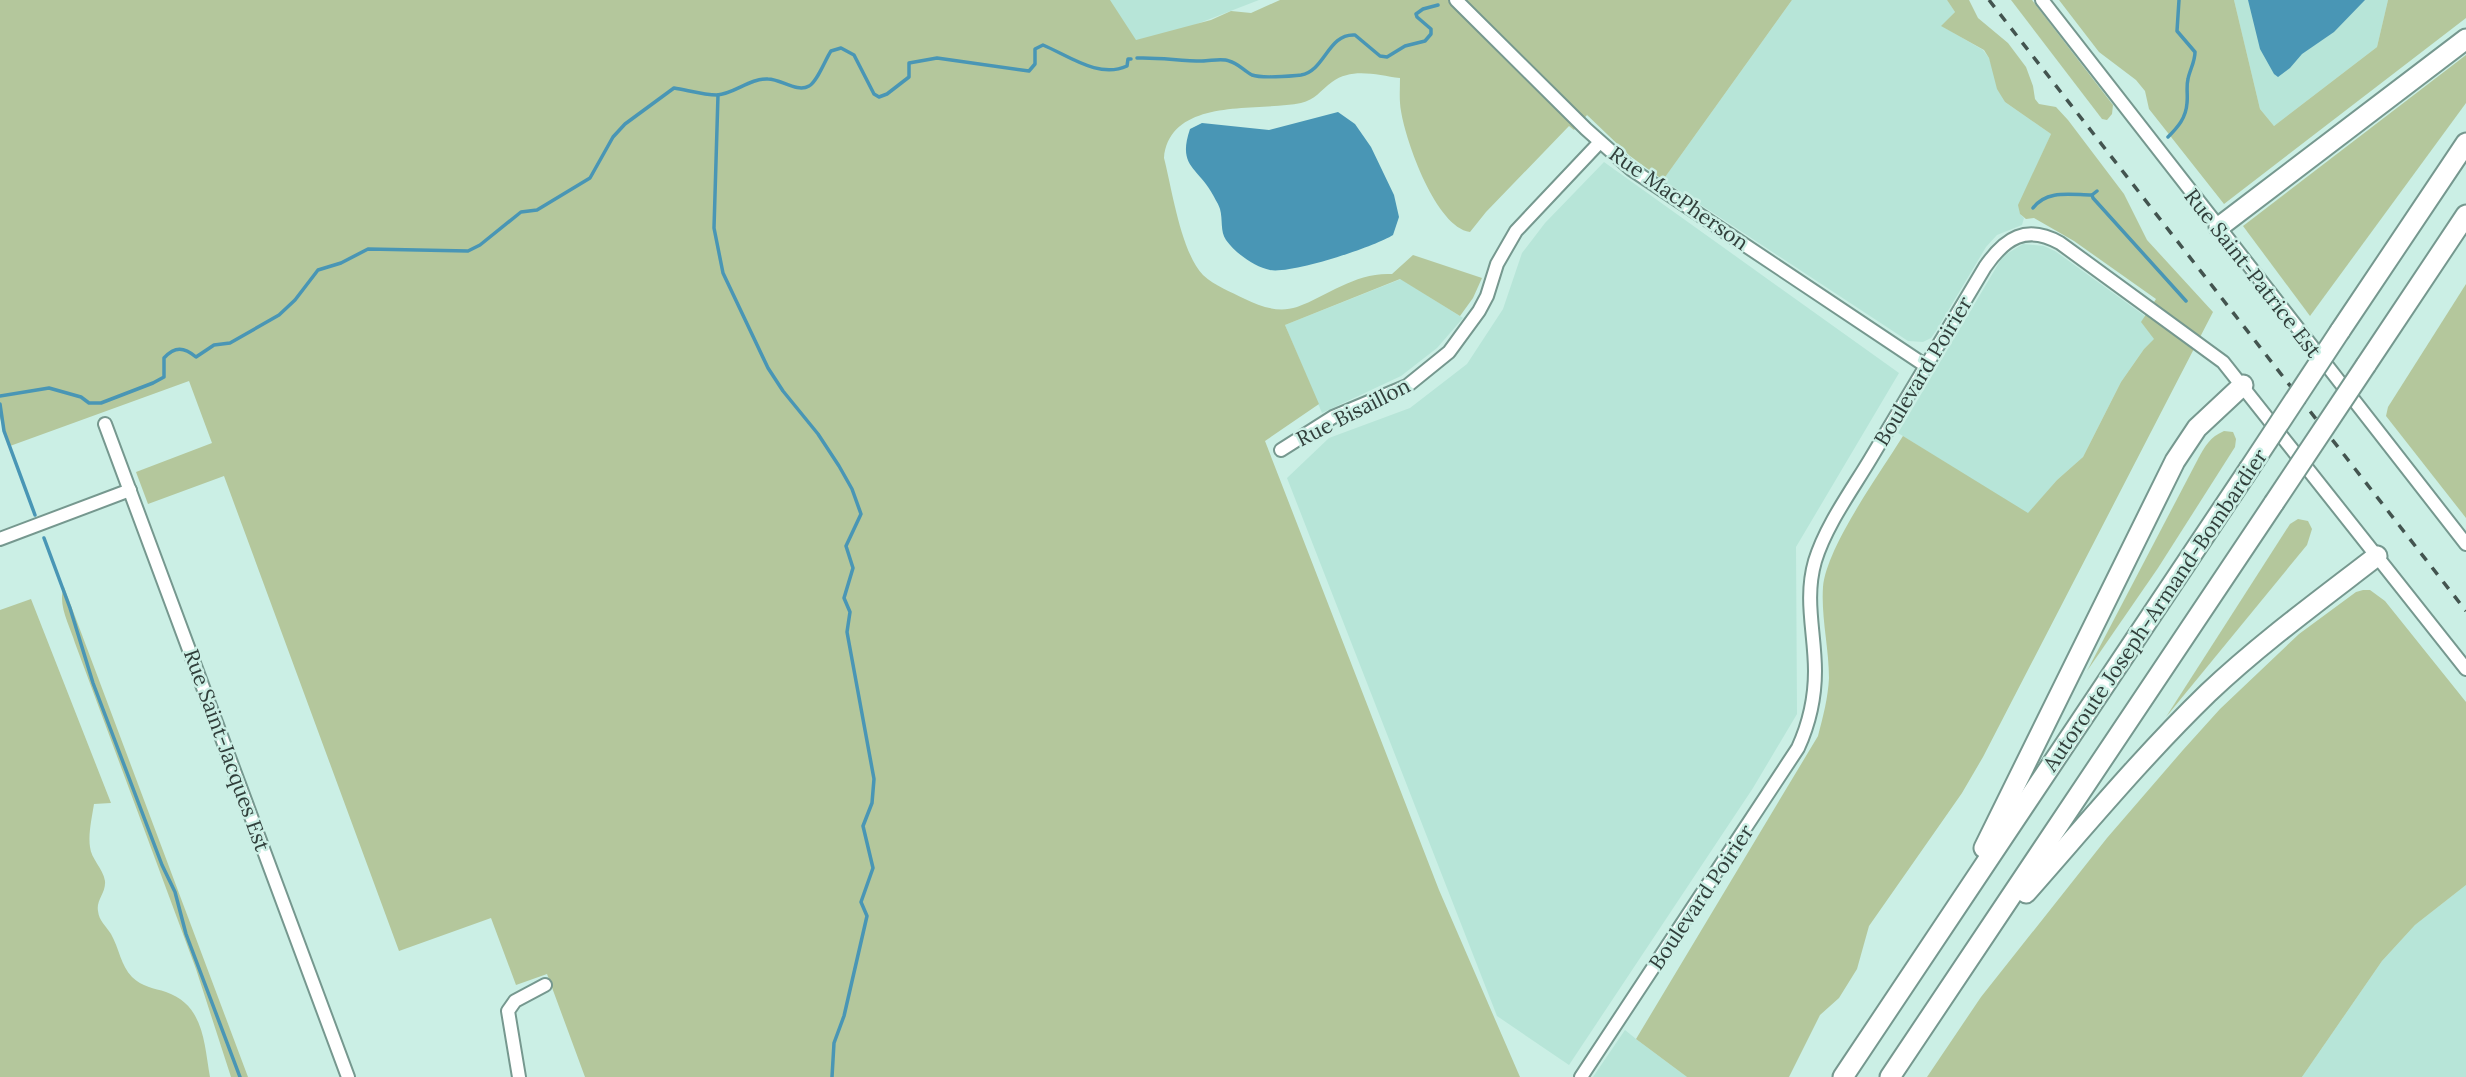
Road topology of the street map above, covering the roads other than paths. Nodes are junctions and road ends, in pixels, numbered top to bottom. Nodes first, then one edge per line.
1 (1456, 0) edge
2 (2042, 0) edge
3 (2466, 39) edge
4 (1600, 142) junction
5 (2466, 143) edge
6 (2466, 215) edge
7 (2219, 227) junction
8 (1926, 366) junction
9 (2243, 385) junction
10 (105, 424) dead end
11 (1281, 450) dead end
12 (130, 490) junction
13 (0, 539) edge
14 (2466, 544) edge
15 (2377, 556) junction
16 (2466, 669) edge
17 (1960, 902) junction
18 (1976, 948) junction
19 (545, 985) dead end
20 (348, 1077) edge
21 (519, 1077) edge
22 (1581, 1077) edge
23 (1843, 1077) edge
24 (1890, 1077) edge

1 - 4 street, Rue MacPherson
2 - 7 street, Rue Saint-Patrice Est
3 - 7 highway
4 - 8 street, Rue MacPherson
4 - 11 street, Rue Bisaillon
5 - 17 highway, Autoroute Joseph-Armand-Bombardier, bridge
6 - 18 highway, Autoroute Joseph-Armand-Bombardier, bridge
7 - 14 street, Rue Saint-Patrice Est
8 - 9 street, Boulevard Poirier
8 - 22 street, Boulevard Poirier
9 - 15 street, Boulevard Poirier
9 - 17 highway
10 - 12 street, Rue Saint-Jacques Est
12 - 13 street
12 - 20 street, Rue Saint-Jacques Est
15 - 16 street, Boulevard Poirier
15 - 18 highway
17 - 23 highway, Autoroute Joseph-Armand-Bombardier
18 - 24 highway, Autoroute Joseph-Armand-Bombardier
19 - 21 street

